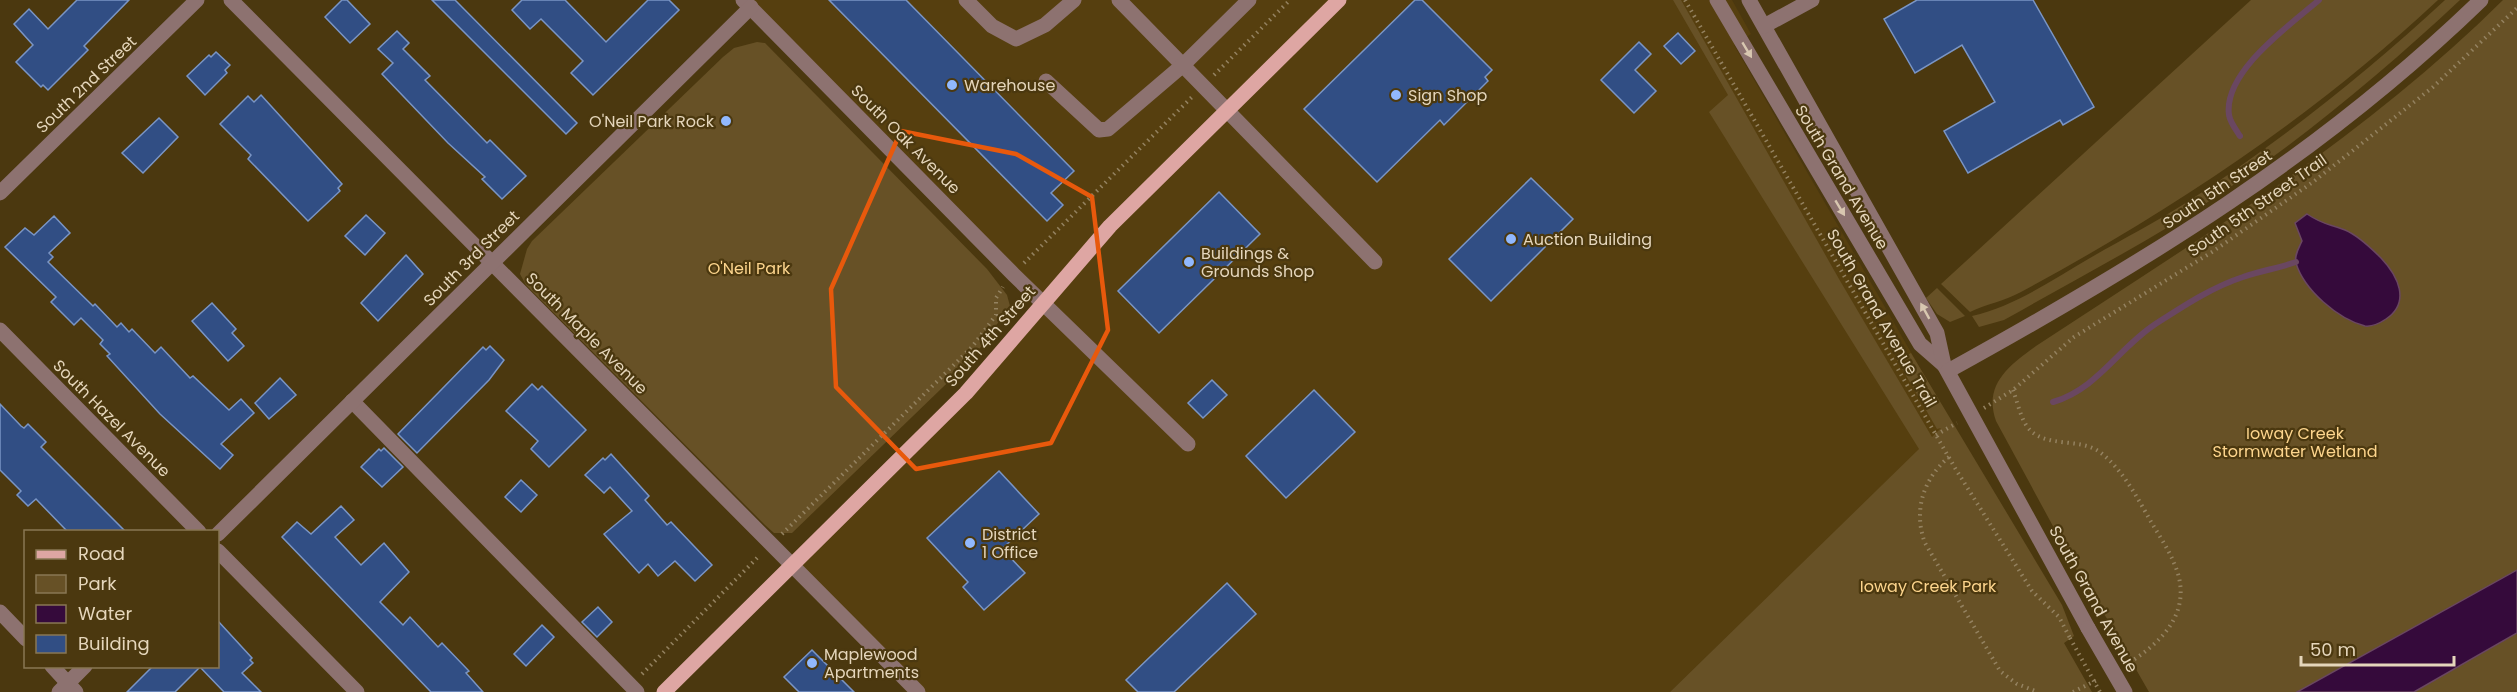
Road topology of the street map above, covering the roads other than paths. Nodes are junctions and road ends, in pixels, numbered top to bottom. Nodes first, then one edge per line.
1 (197, 0) edge
2 (231, 0) edge
3 (966, 0) edge
4 (1074, 0) edge
5 (1119, 0) edge
6 (1249, 0) edge
7 (1339, 0) edge
8 (1717, 0) edge
9 (1749, 0) edge
10 (1812, 0) edge
11 (2481, 0) edge
12 (747, 4) edge
13 (1764, 26) junction
14 (1183, 64) junction
15 (1046, 81) dead end
16 (1227, 110) junction
17 (0, 193) edge
18 (1375, 262) dead end
19 (492, 263) junction
20 (1043, 303) junction
21 (0, 330) edge
22 (1946, 368) junction
23 (352, 401) junction
24 (1188, 444) dead end
25 (198, 530) edge
26 (219, 533) edge
27 (219, 551) edge
28 (792, 565) junction
29 (0, 612) edge
30 (24, 637) edge
31 (53, 668) edge
32 (84, 668) edge
33 (68, 689) edge
34 (634, 689) edge
35 (357, 692) edge
36 (664, 692) edge
37 (918, 692) edge
38 (2125, 692) edge

1 - 17 street, South 2nd Street
2 - 19 street, South Maple Avenue
3 - 4 street
5 - 14 street
6 - 14 street
7 - 16 main road, South 4th Street
8 -> 22 street, South Grand Avenue
9 - 13 street, South Grand Avenue
10 - 13 street
11 - 22 street, South 5th Street
12 - 19 street, South 3rd Street
12 - 20 street, South Oak Avenue
22 -> 13 street, South Grand Avenue
14 - 15 street
14 - 16 street
16 - 18 street
16 - 20 main road, South 4th Street
19 - 23 street, South 3rd Street
19 - 28 street, South Maple Avenue
20 - 24 street, South Oak Avenue
20 - 28 main road, South 4th Street
21 - 25 street, South Hazel Avenue
22 - 38 street, South Grand Avenue, bridge
23 - 26 street, South 3rd Street
23 - 34 street
27 - 35 street
28 - 36 main road, South 4th Street
28 - 37 street, South Maple Avenue
29 - 30 street
31 - 33 street
32 - 33 street

